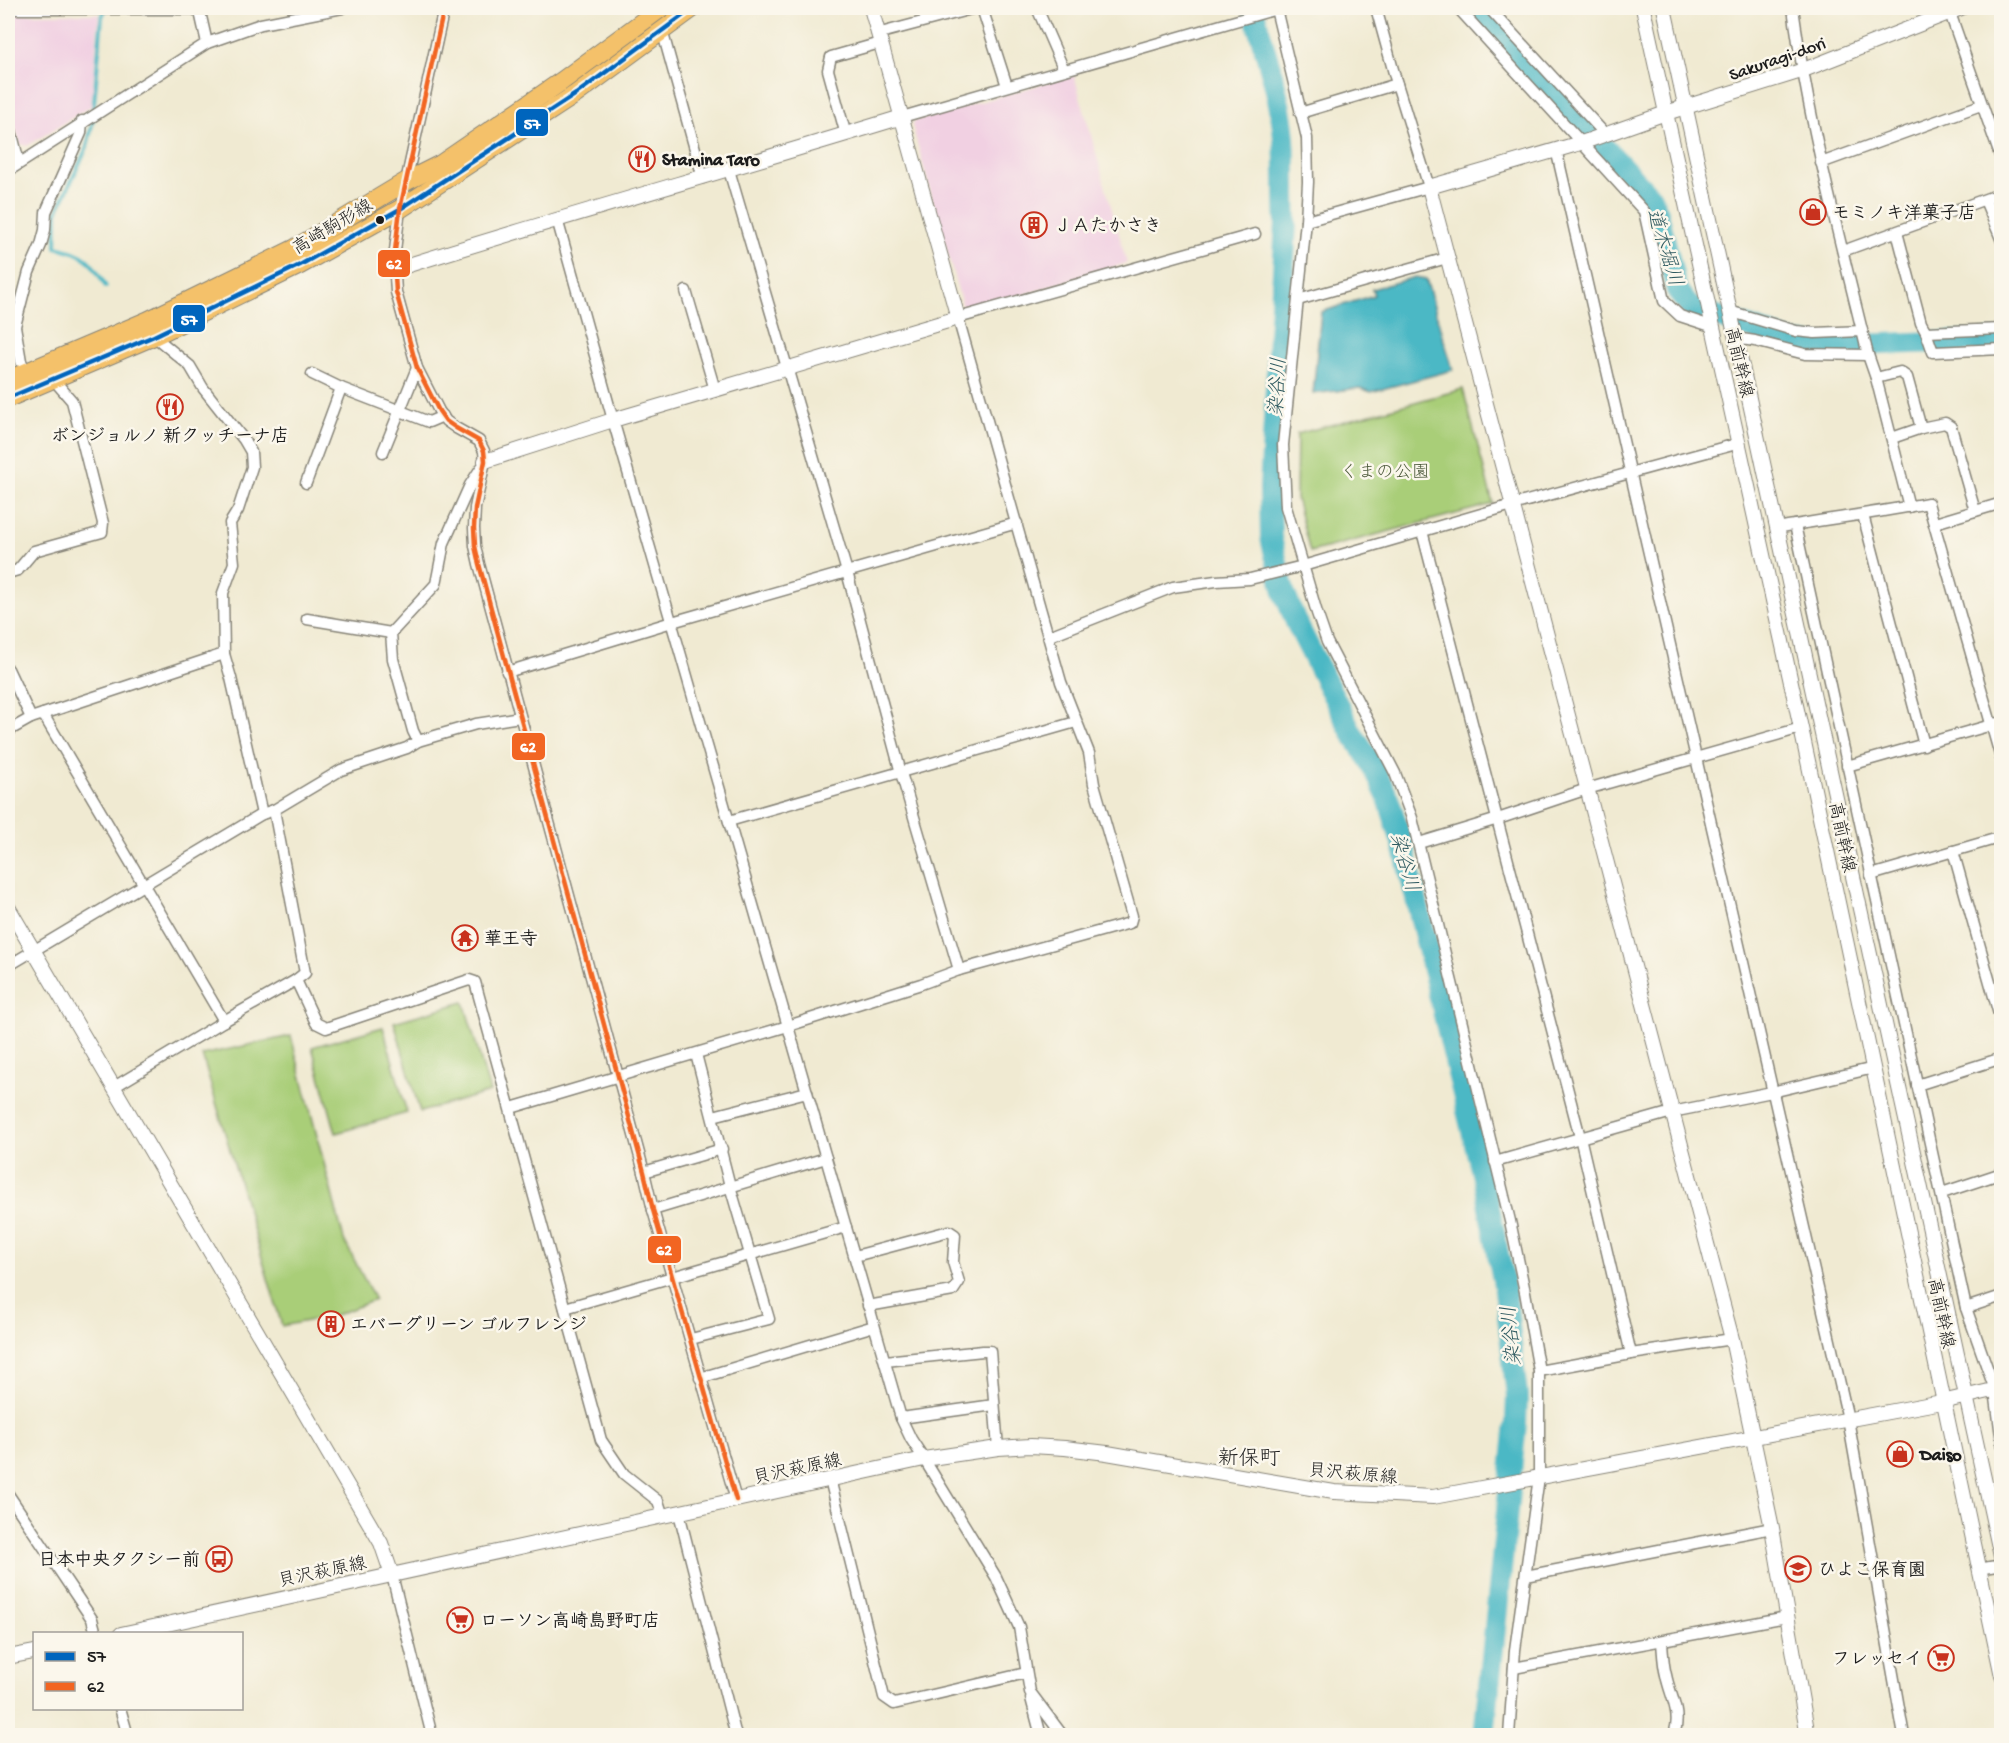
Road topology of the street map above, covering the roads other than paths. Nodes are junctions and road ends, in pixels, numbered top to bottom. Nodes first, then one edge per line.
1 (342, 8) edge
2 (444, 8) edge
3 (660, 8) edge
4 (693, 8) edge
5 (871, 8) edge
6 (975, 8) edge
7 (982, 8) edge
8 (1037, 8) edge
9 (1376, 8) edge
10 (1458, 8) edge
11 (1489, 8) edge
12 (1643, 8) edge
13 (1664, 8) edge
14 (1792, 8) edge
15 (8, 9) edge
16 (1276, 9) edge
17 (1955, 10) edge
18 (662, 30) junction
19 (879, 39) junction
20 (207, 43) junction
21 (1064, 70) junction
22 (1802, 71) junction
23 (1397, 84) junction
24 (1007, 87) junction
25 (1982, 105) junction
26 (1684, 107) junction
27 (1300, 113) junction
28 (1666, 113) junction
29 (902, 117) junction
30 (8, 119) edge
31 (82, 121) junction
32 (846, 135) junction
33 (1603, 135) junction
34 (1582, 142) junction
35 (1556, 149) junction
36 (2001, 161) edge
37 (19, 162) junction
38 (1821, 163) junction
39 (729, 170) junction
40 (8, 171) edge
41 (703, 178) junction
42 (407, 181) junction
43 (1429, 187) junction
44 (2001, 193) edge
45 (1985, 200) junction
46 (400, 209) junction
47 (557, 219) junction
48 (1306, 221) junction
49 (1897, 232) junction
50 (1255, 234) dead end
51 (2001, 241) edge
52 (1843, 251) junction
53 (1447, 258) junction
54 (396, 269) junction
55 (686, 291) dead end
56 (1298, 300) junction
57 (1729, 311) junction
58 (958, 318) junction
59 (1714, 327) junction
60 (2001, 329) edge
61 (1862, 331) junction
62 (1926, 334) junction
63 (154, 336) junction
64 (1735, 338) junction
65 (2001, 349) edge
66 (1868, 356) junction
67 (417, 368) junction
68 (788, 368) junction
69 (26, 373) junction
70 (312, 374) dead end
71 (1876, 378) junction
72 (8, 380) edge
73 (54, 380) junction
74 (341, 388) junction
75 (715, 390) junction
76 (8, 398) edge
77 (399, 409) junction
78 (443, 416) junction
79 (613, 420) junction
80 (1922, 428) junction
81 (1892, 438) junction
82 (1740, 443) junction
83 (383, 452) dead end
84 (485, 460) junction
85 (1629, 472) junction
86 (306, 483) dead end
87 (2001, 503) edge
88 (1512, 505) junction
89 (1910, 507) junction
90 (1975, 511) junction
91 (1863, 515) junction
92 (1017, 523) junction
93 (1935, 523) junction
94 (1795, 525) junction
95 (1776, 528) junction
96 (1422, 531) junction
97 (1301, 566) junction
98 (847, 572) junction
99 (8, 573) edge
100 (307, 619) dead end
101 (672, 622) junction
102 (391, 633) junction
103 (1049, 636) junction
104 (224, 654) junction
105 (8, 669) edge
106 (507, 672) junction
107 (43, 714) junction
108 (520, 717) junction
109 (31, 718) junction
110 (1076, 722) junction
111 (1997, 723) edge
112 (1801, 728) junction
113 (8, 731) edge
114 (418, 741) junction
115 (1924, 745) junction
116 (1697, 759) junction
117 (2001, 762) edge
118 (1847, 766) junction
119 (901, 773) junction
120 (1587, 789) junction
121 (274, 810) junction
122 (262, 814) junction
123 (1498, 819) junction
124 (729, 821) junction
125 (2001, 837) edge
126 (1419, 843) junction
127 (1953, 851) junction
128 (1871, 875) junction
129 (143, 885) junction
130 (8, 908) edge
131 (33, 950) junction
132 (8, 966) edge
133 (959, 970) junction
134 (296, 980) junction
135 (224, 1021) junction
136 (2001, 1025) edge
137 (788, 1026) junction
138 (696, 1054) junction
139 (2001, 1058) edge
140 (1874, 1068) junction
141 (618, 1076) junction
142 (1917, 1085) junction
143 (114, 1088) junction
144 (807, 1092) junction
145 (1772, 1092) junction
146 (511, 1108) junction
147 (1672, 1112) junction
148 (713, 1116) junction
149 (1580, 1137) junction
150 (722, 1149) junction
151 (826, 1158) junction
152 (1495, 1162) junction
153 (644, 1172) junction
154 (2001, 1173) edge
155 (730, 1186) junction
156 (1942, 1193) junction
157 (653, 1210) junction
158 (846, 1227) junction
159 (751, 1255) junction
160 (855, 1256) junction
161 (673, 1278) junction
162 (2001, 1296) edge
163 (868, 1306) junction
164 (565, 1308) junction
165 (1966, 1308) junction
166 (874, 1326) junction
167 (1732, 1339) junction
168 (691, 1340) junction
169 (1631, 1354) junction
170 (885, 1361) junction
171 (1539, 1371) junction
172 (700, 1378) junction
173 (1998, 1389) edge
174 (1964, 1396) junction
175 (1942, 1402) junction
176 (994, 1405) junction
177 (901, 1418) junction
178 (1848, 1419) junction
179 (1754, 1437) junction
180 (2001, 1444) edge
181 (998, 1448) junction
182 (924, 1459) junction
183 (1536, 1478) junction
184 (830, 1479) junction
185 (8, 1494) edge
186 (736, 1500) junction
187 (679, 1513) junction
188 (663, 1516) junction
189 (1772, 1528) junction
190 (2001, 1563) edge
191 (1978, 1569) junction
192 (392, 1575) junction
193 (1526, 1576) junction
194 (1787, 1617) junction
195 (95, 1632) edge
196 (130, 1632) edge
197 (1662, 1642) junction
198 (33, 1652) edge
199 (8, 1657) edge
200 (1514, 1668) junction
201 (1026, 1673) junction
202 (2001, 1676) edge
203 (1030, 1692) junction
204 (121, 1710) edge
205 (128, 1736) edge
206 (432, 1736) edge
207 (736, 1736) edge
208 (1041, 1736) edge
209 (1063, 1736) edge
210 (1509, 1736) edge
211 (1673, 1736) edge
212 (1808, 1736) edge
213 (1904, 1736) edge

1 - 20 street
2 - 42 street
3 - 42 main road, 高崎駒形線
4 - 18 main road, 高崎駒形線
5 - 19 street
6 - 19 street
7 - 24 street
8 - 21 street
9 - 23 street
10 - 34 street
11 - 33 street
12 - 28 street, 高前幹線
13 - 26 street, 高前幹線
14 - 22 street
15 - 20 street
16 - 21 street
16 - 27 street
17 - 22 street, Sakuragi-dori
17 - 25 street
18 - 41 street
18 - 46 main road, 高崎駒形線
19 - 29 street
19 - 32 street
20 - 31 street
21 - 24 street
22 - 26 street, Sakuragi-dori
22 - 38 street
23 - 27 street
23 - 43 street
24 - 29 street
25 - 36 street
25 - 38 street
26 - 28 street, Sakuragi-dori
26 - 57 street, 高前幹線
27 - 48 street
28 - 33 street, Sakuragi-dori
28 - 59 street, 高前幹線
29 - 32 street
29 - 58 street
30 - 37 street
31 - 37 street
31 - 69 street
32 - 39 street
33 - 34 street, Sakuragi-dori
34 - 35 street
34 - 59 street
35 - 43 street
35 - 85 street
37 - 40 street
38 - 52 street
39 - 41 street
39 - 68 street
41 - 47 street
42 - 46 street
42 - 69 main road, 高崎駒形線
43 - 48 street
43 - 53 street
44 - 45 street
45 - 49 street
45 - 51 street
46 - 54 street
46 - 63 main road, 高崎駒形線
47 - 54 street
47 - 79 street
48 - 56 street
49 - 52 street
49 - 62 street
50 - 58 street
52 - 61 street
53 - 56 street
53 - 88 street
54 - 67 street
55 - 75 street
56 - 97 street
57 - 61 street
57 - 64 street, 高前幹線
58 - 68 street
58 - 92 street
59 - 82 street, 高前幹線
60 - 62 street
61 - 66 street
62 - 65 street
63 - 73 main road, 高崎駒形線
63 - 104 street
64 - 66 street
64 - 95 street, 高前幹線
66 - 71 street
67 - 77 street
67 - 78 street
68 - 75 street
68 - 98 street
69 - 72 main road, 高崎駒形線
70 - 74 street
71 - 80 street
71 - 81 street
73 - 76 main road, 高崎駒形線
73 - 99 street
74 - 77 street
74 - 86 street
75 - 79 street
77 - 78 street
77 - 83 street
78 - 84 street
79 - 84 street
79 - 101 street
80 - 81 street
80 - 90 street
81 - 89 street
82 - 85 street
82 - 112 street, 高前幹線
84 - 102 street
84 - 106 street
85 - 88 street
85 - 116 street
87 - 90 street
88 - 96 street
88 - 120 street
89 - 91 street
89 - 93 street
90 - 93 street
91 - 94 street
91 - 115 street
92 - 98 street
92 - 103 street
93 - 111 street
94 - 95 street
94 - 118 street
95 - 174 street, 高前幹線
96 - 97 street
96 - 123 street
97 - 103 street
97 - 126 street
98 - 101 street
98 - 119 street
100 - 102 street
101 - 106 street
101 - 124 street
102 - 114 street
103 - 110 street
104 - 107 street
104 - 122 street
105 - 109 street
106 - 108 street
107 - 109 street
107 - 129 street
108 - 114 street
108 - 141 street
109 - 113 street
110 - 119 street
110 - 133 street
111 - 115 street
111 - 117 street
112 - 116 street
112 - 140 street, 高前幹線
114 - 121 street
115 - 118 street
116 - 120 street
116 - 145 street
118 - 128 street
119 - 124 street
119 - 133 street
120 - 123 street
120 - 147 street
121 - 122 street
121 - 134 street
122 - 129 street
123 - 126 street
123 - 149 street
124 - 137 street
125 - 127 street
126 - 152 street
127 - 128 street
127 - 136 street
128 - 142 street
129 - 131 street
129 - 135 street
130 - 131 street
131 - 132 street
131 - 143 street
133 - 137 street
134 - 135 street
134 - 146 street
135 - 143 street
137 - 138 street
137 - 144 street
138 - 141 street
138 - 148 street
139 - 142 street
140 - 145 street
140 - 175 street, 高前幹線
141 - 146 street
141 - 153 street
142 - 156 street
143 - 192 street
144 - 148 street
144 - 151 street
145 - 147 street
145 - 178 street
146 - 164 street
147 - 149 street
147 - 167 street
148 - 150 street
149 - 152 street
149 - 169 street
150 - 153 street
150 - 155 street
151 - 155 street
151 - 158 street
152 - 171 street
153 - 157 street
154 - 156 street
155 - 157 street
155 - 159 street
156 - 165 street
157 - 161 street
158 - 159 street
158 - 160 street
159 - 161 street
159 - 168 street
160 - 163 street
160 - 163 street
161 - 164 street
161 - 168 street
162 - 165 street
163 - 166 street
164 - 188 street
165 - 173 street
166 - 170 street
166 - 172 street
167 - 169 street
167 - 179 street
168 - 172 street
169 - 171 street
170 - 176 street
170 - 177 street
171 - 183 street
172 - 186 street
173 - 174 street, 貝沢萩原線
173 - 180 street
174 - 175 street, 貝沢萩原線
174 - 190 street, 高前幹線
175 - 178 street, 貝沢萩原線
175 - 191 street, 高前幹線
176 - 177 street
176 - 181 street
177 - 182 street
178 - 179 street, 貝沢萩原線
178 - 213 street
179 - 183 street, 貝沢萩原線
179 - 189 street
181 - 182 street, 貝沢萩原線
181 - 183 street, 貝沢萩原線
182 - 184 street, 貝沢萩原線
182 - 201 street
183 - 193 street
184 - 186 street, 貝沢萩原線
184 - 201 street
185 - 195 street
186 - 187 street, 貝沢萩原線
187 - 188 street, 貝沢萩原線
187 - 207 street
188 - 192 street, 貝沢萩原線
189 - 193 street
189 - 194 street
190 - 191 street
191 - 202 street, 高前幹線
192 - 196 street, 貝沢萩原線
192 - 206 street
193 - 200 street
194 - 197 street
194 - 212 street
197 - 200 street
197 - 211 street
198 - 199 street
200 - 210 street
201 - 203 street
203 - 208 street
203 - 209 street
204 - 205 street

